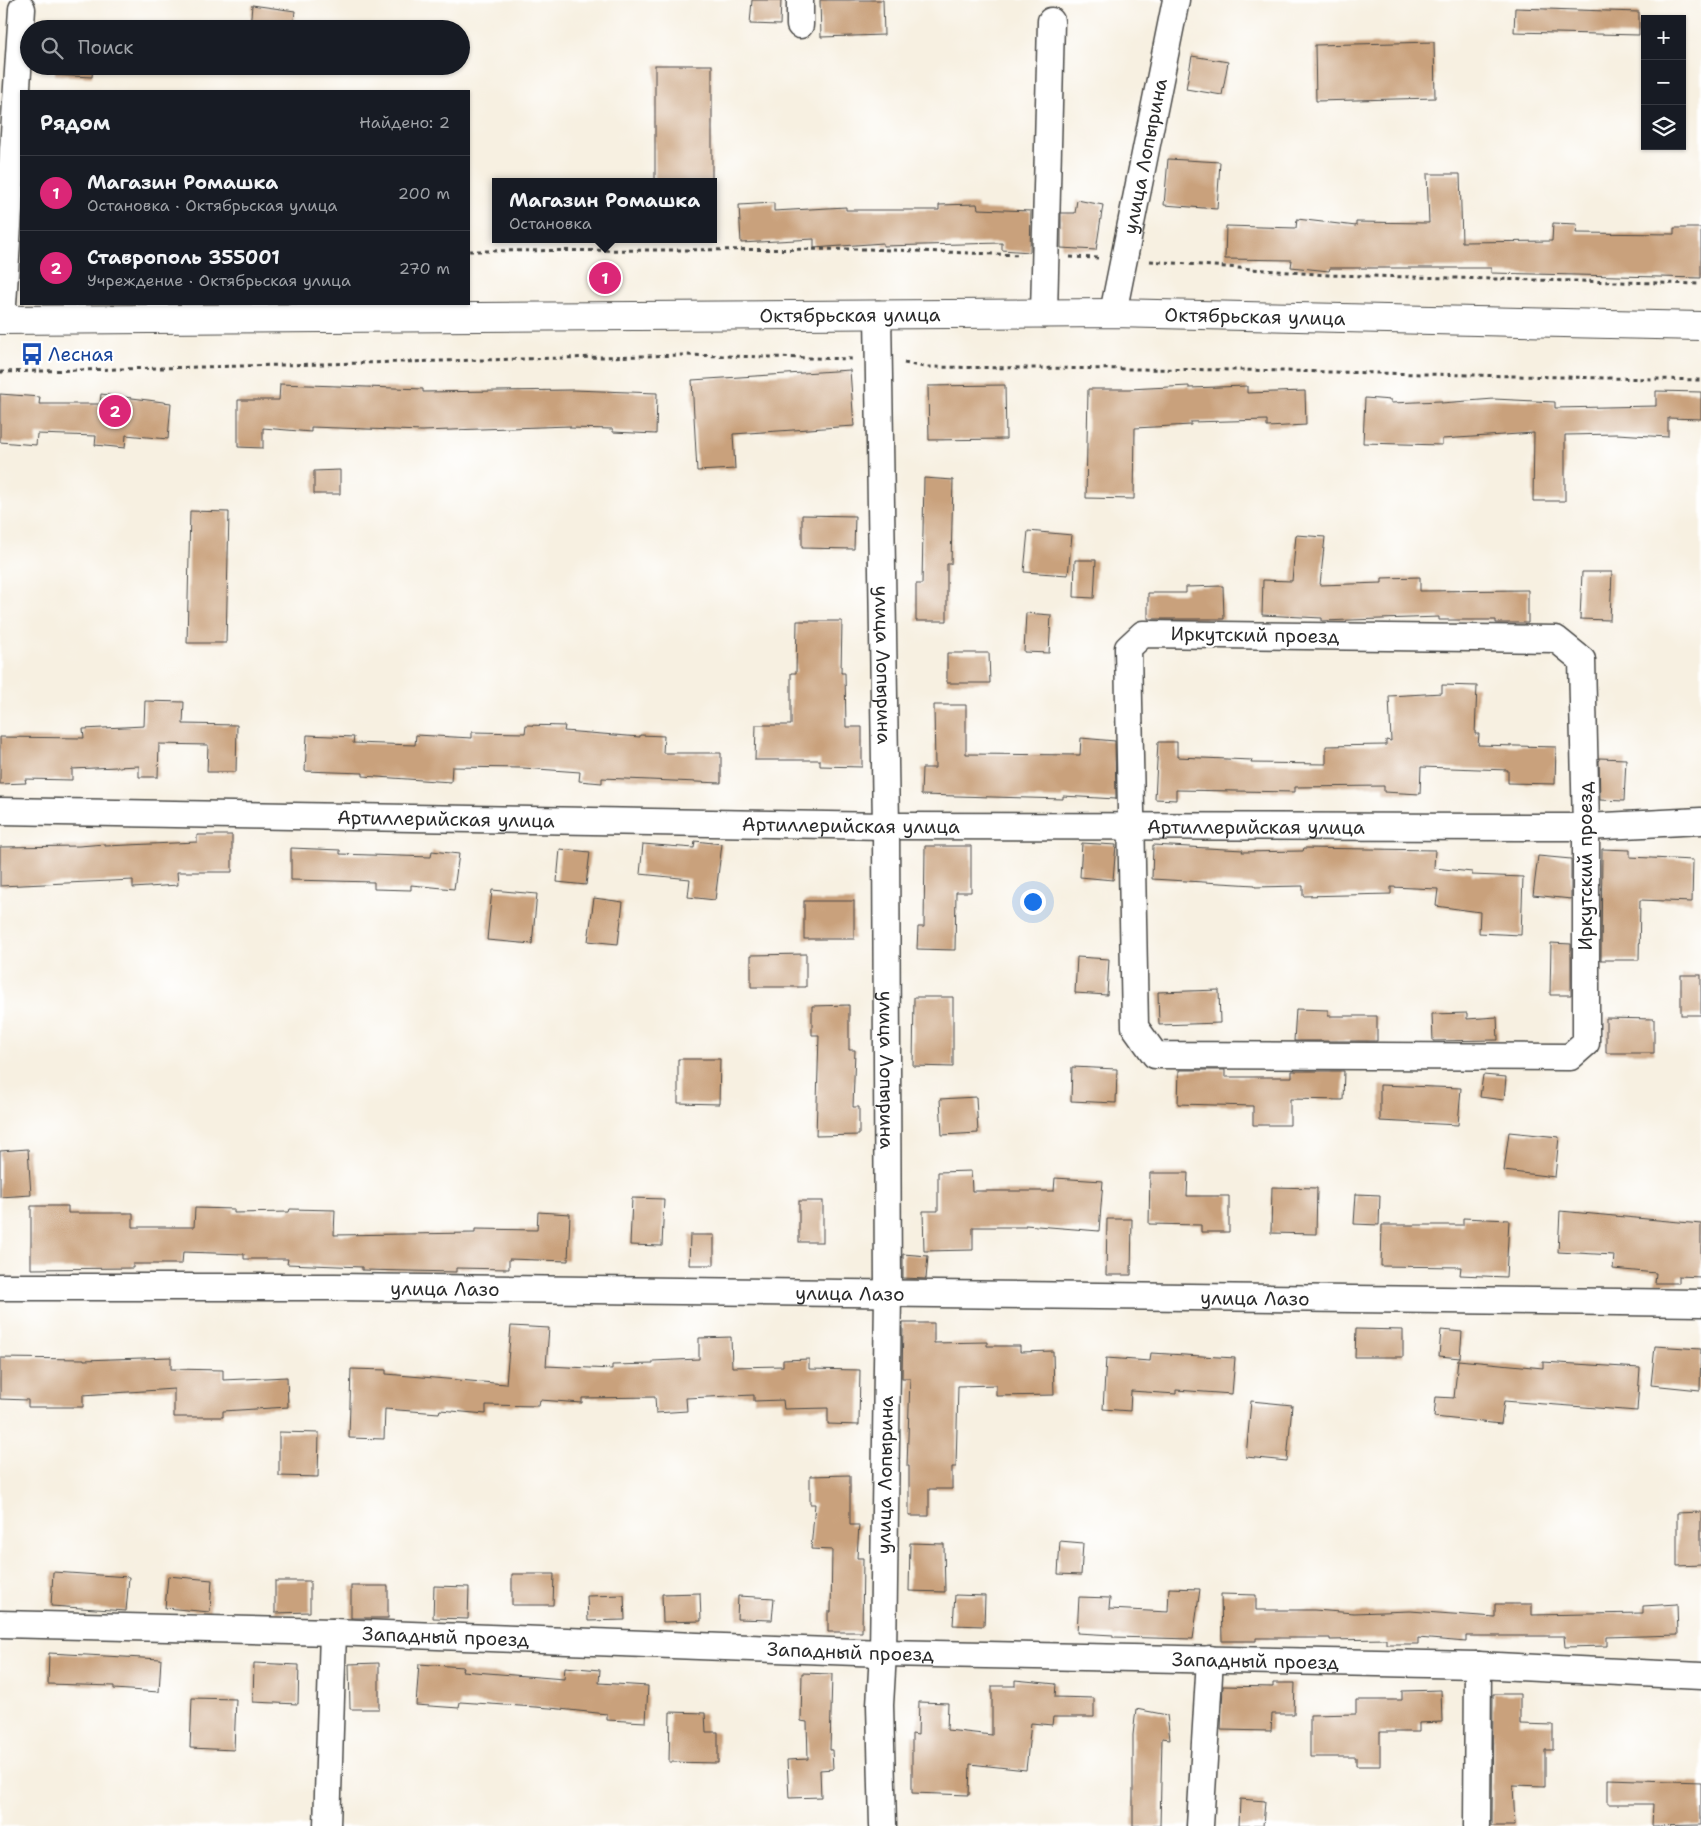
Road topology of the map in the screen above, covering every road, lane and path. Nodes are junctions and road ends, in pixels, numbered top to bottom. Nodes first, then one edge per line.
1 (1176, 0) edge
2 (22, 9) dead end
3 (21, 20) edge
4 (1050, 21) dead end
5 (20, 39) edge
6 (470, 251) edge
7 (1045, 256) junction
8 (1124, 260) junction
9 (1701, 284) edge
10 (1113, 313) junction
11 (878, 314) junction
12 (1044, 314) junction
13 (1, 320) edge
14 (1701, 326) edge
15 (0, 811) edge
16 (1701, 820) edge
17 (1131, 825) junction
18 (886, 826) junction
19 (1586, 827) junction
20 (0, 1287) edge
21 (888, 1295) junction
22 (1701, 1303) edge
23 (0, 1624) edge
24 (333, 1632) junction
25 (883, 1653) junction
26 (1210, 1659) junction
27 (1478, 1666) junction
28 (1701, 1676) edge
29 (327, 1826) edge
30 (883, 1826) edge
31 (1200, 1826) edge
32 (1477, 1826) edge

1 - 8 street, улица Лопырина
2 - 3 street
4 - 7 street
5 - 13 street
6 - 7 path
7 - 8 path
7 - 12 street
8 - 9 path
8 - 10 street, улица Лопырина
10 - 12 main road, Октябрьская улица
10 - 14 main road, Октябрьская улица
11 - 12 main road, Октябрьская улица
11 - 13 main road, Октябрьская улица
11 - 18 street, улица Лопырина
15 - 18 street, Артиллерийская улица
16 - 19 street, Артиллерийская улица
17 - 18 street, Артиллерийская улица
17 - 19 street, Артиллерийская улица
17 - 19 street, Иркутский проезд
17 - 19 street, Иркутский проезд
18 - 21 street, улица Лопырина
20 - 21 street, улица Лазо
21 - 22 street, улица Лазо
21 - 25 street, улица Лопырина
23 - 24 street, Западный проезд
24 - 25 street, Западный проезд
24 - 29 street
25 - 26 street, Западный проезд
25 - 30 street, улица Лопырина
26 - 27 street, Западный проезд
26 - 31 street
27 - 28 street, Западный проезд
27 - 32 street

